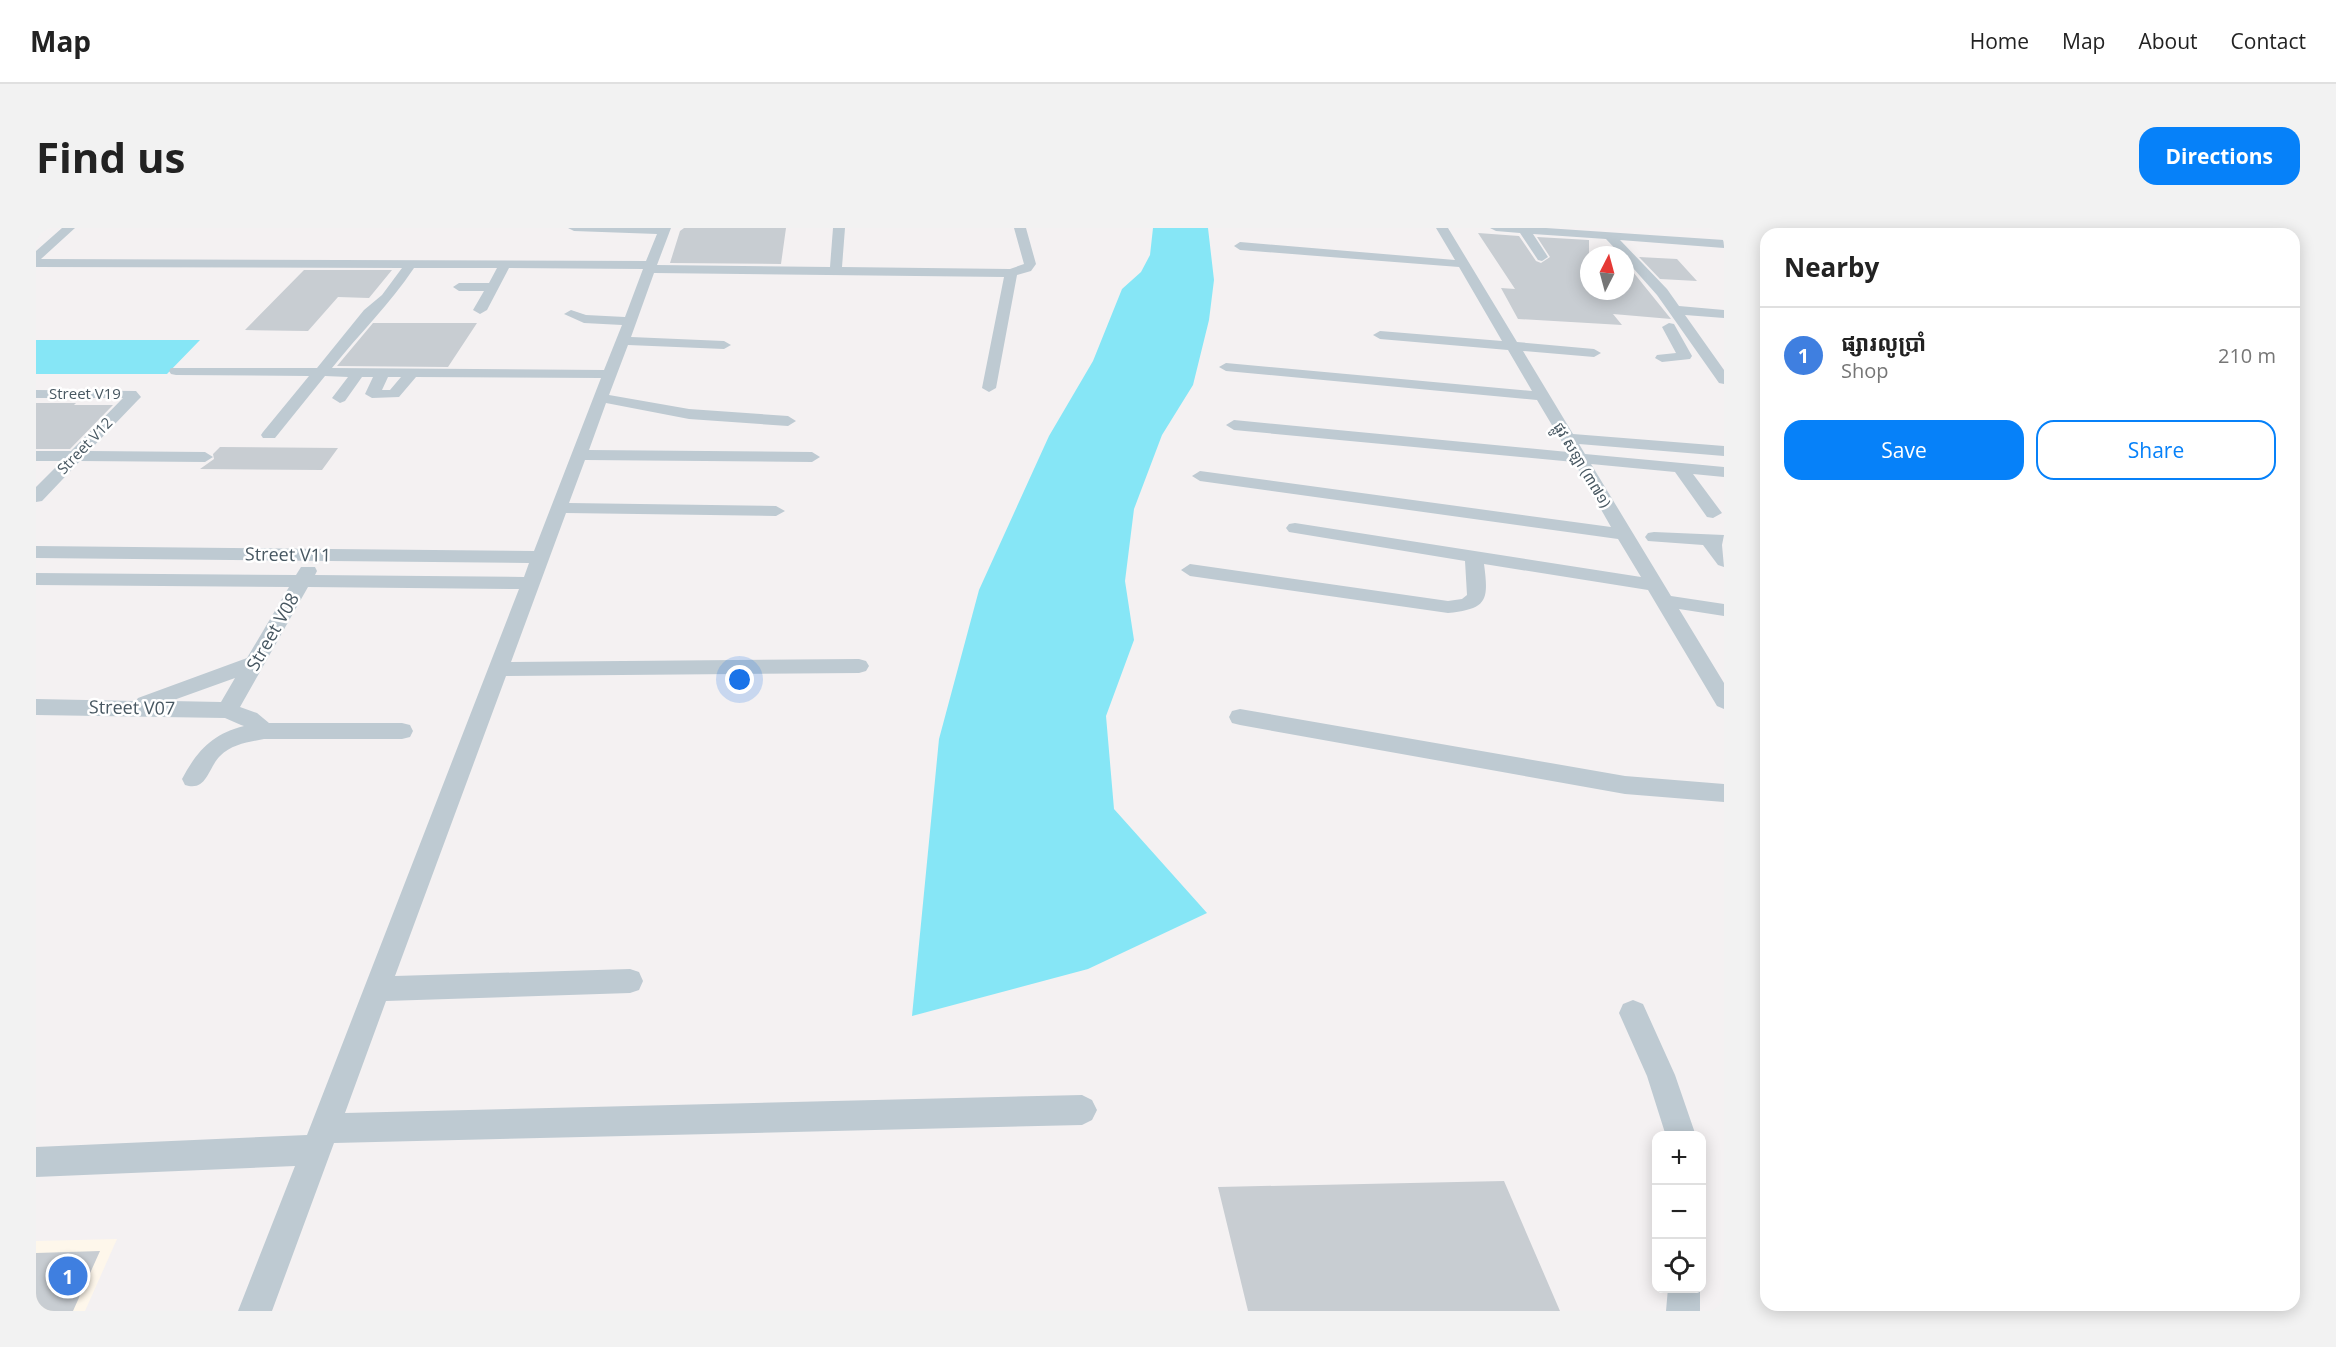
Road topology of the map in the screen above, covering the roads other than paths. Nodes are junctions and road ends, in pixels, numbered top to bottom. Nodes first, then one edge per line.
1 (57, 228) edge
2 (574, 228) edge
3 (580, 228) edge
4 (839, 228) edge
5 (1020, 228) edge
6 (1442, 228) edge
7 (1496, 228) edge
8 (1656, 228) edge
9 (665, 229) edge
10 (1524, 230) junction
11 (1609, 234) junction
12 (1666, 239) junction
13 (1724, 244) edge
14 (1240, 246) dead end
15 (36, 257) edge
16 (1542, 257) dead end
17 (36, 263) edge
18 (411, 264) junction
19 (1463, 264) junction
20 (505, 265) junction
21 (651, 267) junction
22 (836, 271) junction
23 (1011, 273) junction
24 (459, 287) dead end
25 (491, 288) junction
26 (480, 310) dead end
27 (1675, 310) junction
28 (571, 314) dead end
29 (1724, 314) edge
30 (1684, 323) junction
31 (626, 331) junction
32 (1380, 335) dead end
33 (724, 345) dead end
34 (1512, 347) junction
35 (1594, 353) dead end
36 (1662, 358) dead end
37 (1226, 368) dead end
38 (176, 372) dead end
39 (318, 373) junction
40 (357, 374) junction
41 (411, 374) junction
42 (610, 374) junction
43 (1723, 377) edge
44 (378, 380) junction
45 (989, 388) dead end
46 (36, 394) edge
47 (133, 395) joint
48 (1540, 396) junction
49 (601, 398) junction
50 (788, 421) dead end
51 (1234, 425) dead end
52 (269, 435) dead end
53 (1565, 438) junction
54 (1724, 451) edge
55 (580, 455) junction
56 (36, 456) edge
57 (76, 456) junction
58 (205, 457) dead end
59 (812, 457) dead end
60 (1578, 459) junction
61 (1680, 468) junction
62 (1724, 472) edge
63 (1200, 476) dead end
64 (36, 496) edge
65 (559, 508) junction
66 (776, 511) dead end
67 (1713, 513) dead end
68 (1295, 528) dead end
69 (1623, 534) junction
70 (1654, 537) dead end
71 (1716, 540) edge
72 (36, 552) edge
73 (115, 553) junction
74 (319, 555) junction
75 (1473, 556) junction
76 (541, 557) junction
77 (1724, 561) edge
78 (1190, 570) dead end
79 (36, 579) edge
80 (90, 579) junction
81 (302, 581) junction
82 (531, 583) junction
83 (1654, 585) junction
84 (1664, 602) junction
85 (1724, 610) edge
86 (255, 663) junction
87 (859, 666) dead end
88 (498, 669) junction
89 (1720, 689) edge
90 (36, 707) edge
91 (132, 708) junction
92 (227, 710) junction
93 (1240, 717) dead end
94 (264, 731) junction
95 (402, 731) dead end
96 (193, 779) dead end
97 (1724, 793) edge
98 (630, 981) dead end
99 (377, 989) junction
100 (1633, 1013) dead end
101 (1082, 1110) dead end
102 (1679, 1131) edge
103 (320, 1139) junction
104 (36, 1162) edge
105 (1684, 1293) edge
106 (255, 1311) edge
107 (1683, 1311) edge

1 - 15 street
2 - 3 street
3 - 9 street
4 - 22 street
5 - 23 street
6 - 19 street, ផ្លូវ សឡា (៣៧១)
7 - 10 street
8 - 12 street
9 - 21 street
10 - 11 street
10 - 16 street
11 - 12 street
11 - 27 street
12 - 13 street
14 - 19 street
17 - 18 street
18 - 20 street
18 - 39 street
19 - 34 street, ផ្លូវ សឡា (៣៧១)
20 - 21 street
20 - 25 street
21 - 22 street
21 - 31 street
22 - 23 street
23 - 45 street
24 - 25 street
25 - 26 street
27 - 29 street
27 - 30 street
28 - 31 street
30 - 36 street
30 - 43 street
31 - 33 street
31 - 42 street
32 - 34 street
34 - 35 street
34 - 48 street, ផ្លូវ សឡា (៣៧១)
37 - 48 street
38 - 39 street
39 - 40 street
39 - 52 street
40 - 44 street
40 - 44 street
41 - 42 street
41 - 44 street
41 - 44 street
42 - 49 street
46 - 47 street, Street V19
47 - 57 street, Street V12
48 - 53 street, ផ្លូវ សឡា (៣៧១)
49 - 50 street
49 - 55 street
51 - 60 street
53 - 54 street
53 - 60 street, ផ្លូវ សឡា (៣៧១)
55 - 59 street
55 - 65 street
56 - 57 street
57 - 58 street
57 - 64 street, Street V12
60 - 61 street
60 - 69 street, ផ្លូវ សឡា (៣៧១)
61 - 62 street
61 - 67 street
63 - 69 street
65 - 66 street
65 - 76 street
68 - 75 street
69 - 83 street, ផ្លូវ សឡា (៣៧១)
70 - 71 street
71 - 77 street
72 - 73 street, Street V11
73 - 74 street, Street V11
73 - 80 street
74 - 76 street, Street V11
74 - 81 street, Street V08
75 - 78 street
75 - 83 street
76 - 82 street
79 - 80 street, Street V11
80 - 81 street, Street V11
81 - 82 street, Street V11
81 - 86 street, Street V08
82 - 88 street
83 - 84 street, ផ្លូវ សឡា (៣៧១)
84 - 85 street
84 - 89 street, ផ្លូវ សឡា (៣៧១)
86 - 91 street
86 - 92 street, Street V08
87 - 88 street
88 - 99 street
90 - 91 street, Street V07
91 - 92 street, Street V07
92 - 94 street
93 - 97 street
94 - 95 street
94 - 96 street
98 - 99 street
99 - 103 street
100 - 102 street
101 - 103 street
103 - 104 street
103 - 106 street
105 - 107 street

